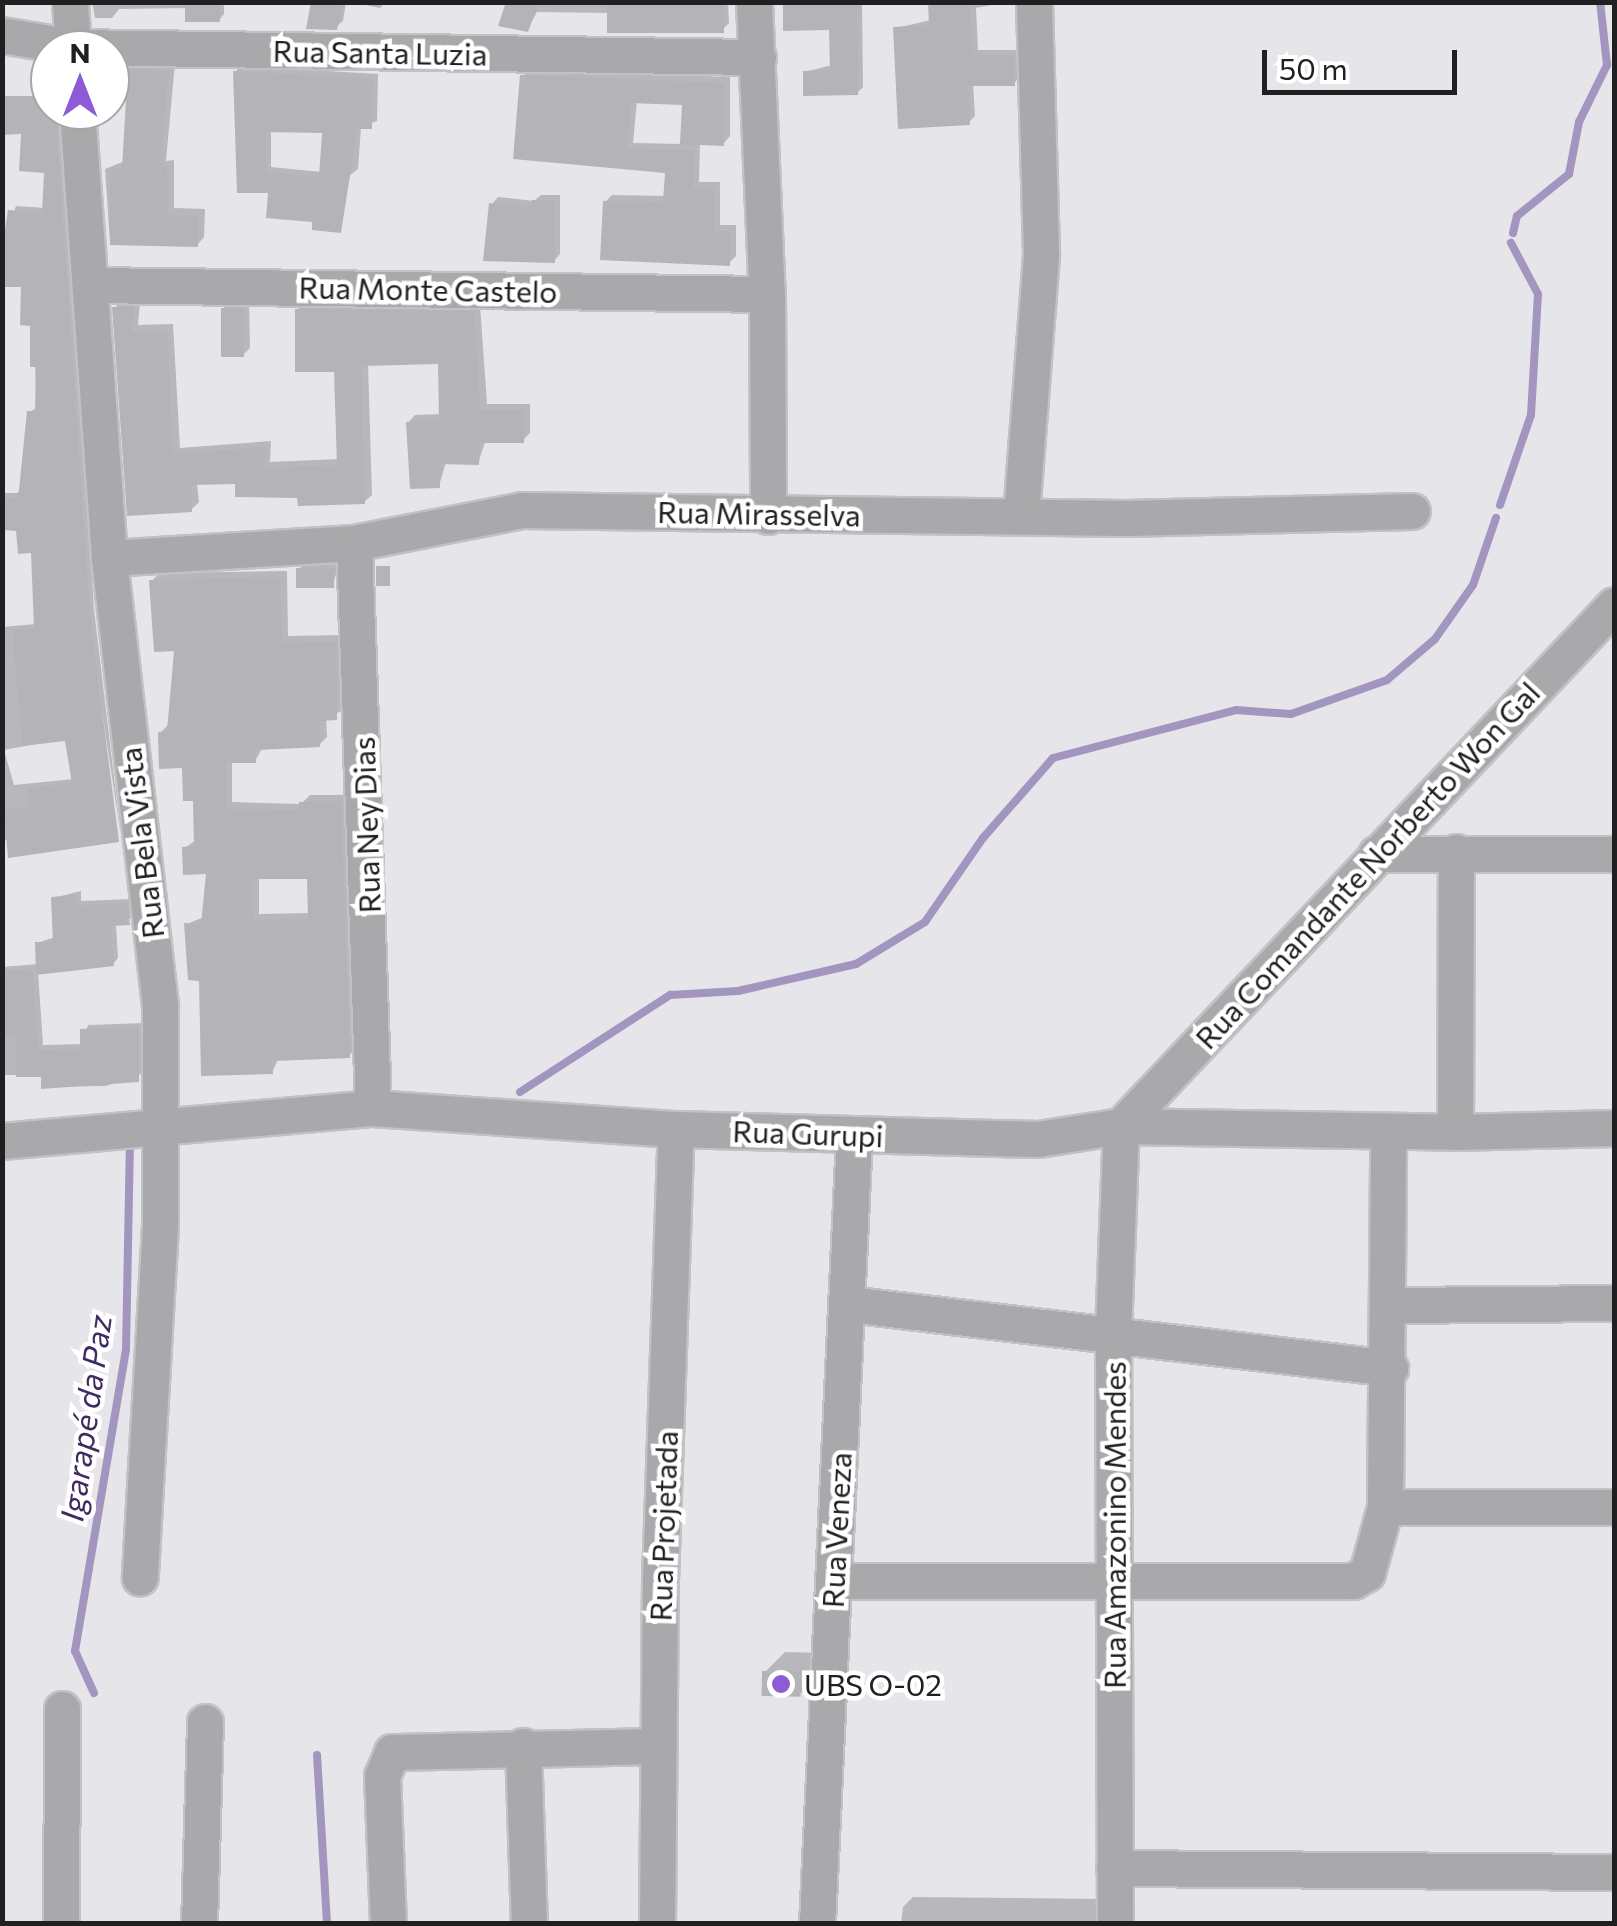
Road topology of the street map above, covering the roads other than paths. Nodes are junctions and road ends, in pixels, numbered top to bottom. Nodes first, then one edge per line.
1 (70, 2) edge
2 (754, 2) edge
3 (1034, 2) edge
4 (72, 30) edge
5 (2, 35) edge
6 (30, 41) edge
7 (130, 50) edge
8 (758, 57) junction
9 (78, 130) edge
10 (90, 285) junction
11 (767, 294) junction
12 (1412, 511) dead end
13 (1022, 515) junction
14 (768, 516) junction
15 (354, 543) junction
16 (109, 558) junction
17 (1614, 605) edge
18 (1456, 852) junction
19 (1376, 854) junction
20 (1614, 854) edge
21 (373, 1108) junction
22 (161, 1122) junction
23 (1121, 1126) junction
24 (676, 1128) junction
25 (1614, 1128) edge
26 (1388, 1132) junction
27 (1455, 1132) junction
28 (854, 1136) junction
29 (2, 1140) edge
30 (848, 1304) junction
31 (1390, 1304) junction
32 (1614, 1304) edge
33 (1113, 1332) junction
34 (1390, 1368) junction
35 (1385, 1507) junction
36 (1614, 1507) edge
37 (140, 1578) dead end
38 (834, 1581) junction
39 (1115, 1584) junction
40 (62, 1709) dead end
41 (204, 1722) dead end
42 (523, 1746) junction
43 (659, 1746) junction
44 (1114, 1868) junction
45 (1614, 1872) edge
46 (62, 1924) edge
47 (199, 1924) edge
48 (388, 1924) edge
49 (529, 1924) edge
50 (657, 1924) edge
51 (817, 1924) edge
52 (1115, 1924) edge

1 - 4 street
2 - 8 street
3 - 13 street
5 - 6 street, Rua Santa Luzia
7 - 8 street, Rua Santa Luzia
8 - 11 street
9 - 10 street, Rua Bela Vista
10 - 11 street, Rua Monte Castelo
10 - 16 street, Rua Bela Vista
11 - 14 street
12 - 13 street, Rua Mirasselva
13 - 14 street, Rua Mirasselva
14 - 15 street, Rua Mirasselva
15 - 16 street, Rua Mirasselva
15 - 21 street, Rua Ney Dias
16 - 22 street, Rua Bela Vista
17 - 19 street, Rua Comandante Norberto Won Gal
18 - 19 street
18 - 20 street
18 - 27 street
19 - 23 street, Rua Comandante Norberto Won Gal
21 - 22 street, Rua Gurupi
21 - 24 street, Rua Gurupi
22 - 29 street, Rua Gurupi
22 - 37 street, Rua Bela Vista
23 - 26 street, Rua Gurupi
23 - 28 street, Rua Gurupi
23 - 33 street, Rua Amazonino Mendes
24 - 28 street, Rua Gurupi
24 - 43 street, Rua Projetada
25 - 27 street, Rua Gurupi
26 - 27 street, Rua Gurupi
26 - 31 street
28 - 30 street, Rua Veneza
30 - 33 street
30 - 38 street, Rua Veneza
31 - 32 street
31 - 34 street
33 - 34 street
33 - 39 street, Rua Amazonino Mendes
34 - 35 street
35 - 36 street
35 - 39 street
38 - 39 street
38 - 51 street, Rua Veneza
39 - 44 street, Rua Amazonino Mendes
40 - 46 street
41 - 47 street
42 - 43 street
42 - 48 street
42 - 49 street
43 - 50 street, Rua Projetada
44 - 45 street
44 - 52 street, Rua Amazonino Mendes

